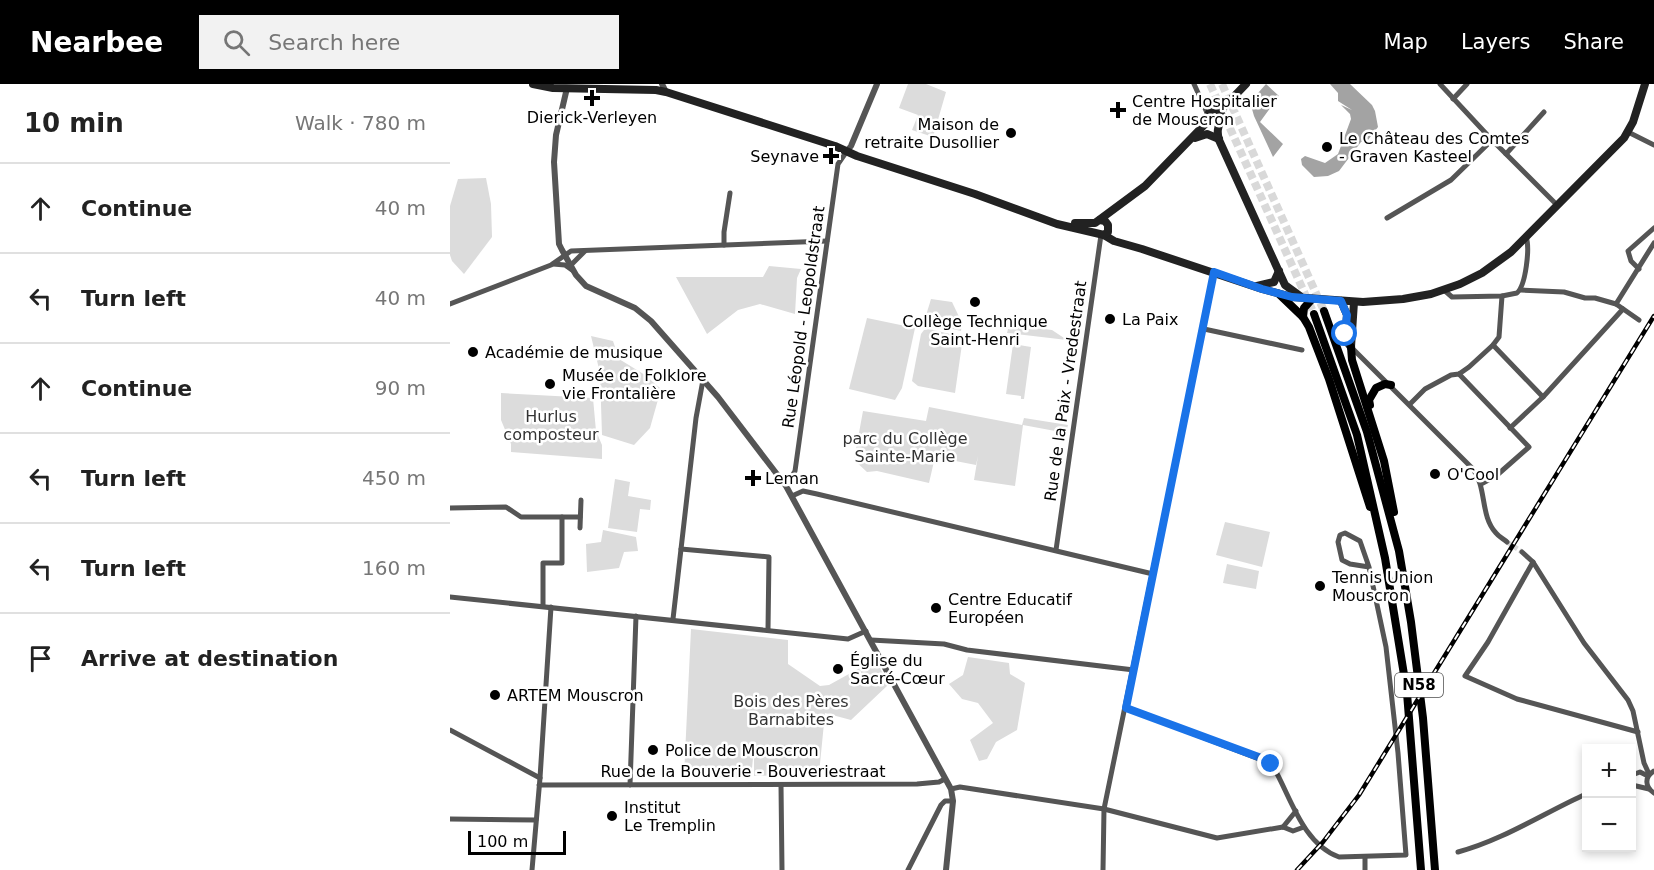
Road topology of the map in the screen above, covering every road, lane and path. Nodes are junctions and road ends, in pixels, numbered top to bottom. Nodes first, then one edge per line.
1 (533, 84) edge
2 (662, 84) edge
3 (877, 84) edge
4 (1194, 84) edge
5 (1246, 84) edge
6 (1440, 84) edge
7 (1467, 84) edge
8 (1645, 84) edge
9 (567, 88) junction
10 (651, 88) edge
11 (666, 92) junction
12 (1453, 99) junction
13 (1544, 112) dead end
14 (1213, 114) junction
15 (1628, 132) junction
16 (1193, 138) junction
17 (1220, 140) junction
18 (1492, 140) junction
19 (1654, 145) edge
20 (847, 151) junction
21 (1506, 154) junction
22 (730, 193) dead end
23 (1557, 205) junction
24 (1387, 218) dead end
25 (1050, 220) junction
26 (1098, 222) junction
27 (1654, 228) edge
28 (1100, 235) junction
29 (1526, 237) junction
30 (827, 241) junction
31 (1654, 243) edge
32 (724, 245) junction
33 (586, 250) junction
34 (565, 255) junction
35 (551, 264) junction
36 (571, 265) junction
37 (1639, 269) junction
38 (1279, 271) junction
39 (1214, 272) junction
40 (576, 275) junction
41 (1256, 286) junction
42 (1444, 290) junction
43 (1521, 290) junction
44 (1279, 294) junction
45 (1502, 296) junction
46 (1301, 297) junction
47 (1312, 299) junction
48 (1341, 301) junction
49 (1354, 302) junction
50 (450, 304) edge
51 (1616, 304) junction
52 (1623, 309) junction
53 (1324, 311) tunnel mouth
54 (1314, 314) tunnel mouth
55 (1303, 317) junction
56 (1639, 320) dead end
57 (1204, 329) junction
58 (1493, 345) junction
59 (1351, 347) junction
60 (1302, 350) dead end
61 (1459, 374) junction
62 (703, 380) junction
63 (1391, 385) junction
64 (1543, 398) junction
65 (1410, 404) junction
66 (1371, 414) junction
67 (1510, 428) junction
68 (1481, 484) junction
69 (786, 486) junction
70 (792, 496) junction
71 (581, 500) dead end
72 (450, 508) edge
73 (562, 517) junction
74 (580, 517) junction
75 (1377, 518) junction
76 (580, 528) dead end
77 (1507, 542) tunnel mouth
78 (681, 549) junction
79 (1056, 550) junction
80 (1399, 551) junction
81 (1522, 552) tunnel mouth
82 (1533, 562) junction
83 (1369, 567) junction
84 (1153, 574) junction
85 (450, 597) edge
86 (543, 606) junction
87 (551, 607) junction
88 (636, 616) junction
89 (674, 619) junction
90 (768, 629) junction
91 (866, 631) junction
92 (871, 640) junction
93 (1134, 670) junction
94 (1126, 708) junction
95 (450, 730) edge
96 (1638, 732) junction
97 (1651, 773) edge
98 (1636, 774) edge
99 (540, 778) junction
100 (945, 779) junction
101 (781, 784) junction
102 (540, 785) junction
103 (630, 785) junction
104 (1636, 786) edge
105 (951, 789) junction
106 (1651, 791) edge
107 (1582, 796) edge
108 (953, 801) junction
109 (1104, 809) junction
110 (1296, 810) junction
111 (450, 819) edge
112 (536, 820) junction
113 (1283, 827) junction
114 (1304, 827) junction
115 (1458, 852) dead end
116 (1365, 857) junction
117 (531, 870) edge
118 (782, 870) edge
119 (908, 870) edge
120 (946, 870) edge
121 (1103, 870) edge
122 (1365, 870) edge
123 (1421, 870) edge
124 (1435, 870) edge

1 - 9 main road
2 - 11 street
3 - 20 street
4 - 14 street
5 - 14 main road
6 - 12 street
7 - 12 street
8 - 15 main road
9 - 10 main road
9 - 34 street
10 - 11 main road
11 - 20 main road
12 - 18 street
13 - 21 street
14 - 16 main road
14 - 17 main road
15 - 19 street
15 - 23 main road
16 - 17 main road
16 - 26 main road
17 - 38 main road
18 - 21 street
18 - 24 street
20 - 25 main road
20 - 30 street, Rue Léopold - Leopoldstraat
21 - 23 street
22 - 32 street
23 - 29 main road
25 - 26 main road
25 - 28 main road
26 - 28 main road
26 - 28 main road
27 - 37 street
28 - 39 main road
28 - 79 street, Rue de la Paix - Vredestraat
29 - 42 main road
29 - 43 street
30 - 32 street
30 - 69 street, Rue Léopold - Leopoldstraat
31 - 37 street
32 - 33 street
33 - 34 street
33 - 36 street
34 - 35 street
34 - 36 street
35 - 40 street
35 - 50 street
36 - 40 street
37 - 51 street
38 - 41 main road
38 - 46 main road
39 - 41 main road
39 - 57 street
40 - 62 street
41 - 44 main road
42 - 45 street
42 - 49 main road
43 - 45 street
43 - 51 street
44 - 46 main road
44 - 55 highway
45 - 58 street
46 - 47 main road
47 - 48 main road
47 - 55 highway
48 - 49 main road
48 - 59 main road
49 - 59 main road
51 - 52 street
52 - 56 street
52 - 64 street
53 - 80 highway, N58
54 - 75 highway, N58
55 - 75 highway
57 - 60 street
57 - 84 street
58 - 61 street
58 - 64 street
59 - 63 street
59 - 66 highway
61 - 65 street
61 - 67 street
62 - 69 street
62 - 78 street
63 - 65 street
63 - 66 highway
64 - 67 street
65 - 68 street
66 - 80 highway
67 - 68 street
68 - 77 street
69 - 70 street
70 - 79 street
70 - 91 street
71 - 74 street
72 - 73 street
73 - 74 street
73 - 86 street
74 - 76 street
75 - 123 highway, N58
78 - 89 street
78 - 90 street
79 - 84 street
80 - 124 highway, N58
81 - 82 street
82 - 96 street
82 - 96 street
83 - 83 street
83 - 116 street
84 - 93 street
85 - 86 street
86 - 87 street
87 - 88 street
87 - 99 street
88 - 89 street
88 - 103 street
89 - 90 street
90 - 91 street
91 - 92 street
92 - 93 street
92 - 100 street
93 - 94 street
94 - 109 street
94 - 110 street
95 - 99 street
96 - 97 street
97 - 98 street
97 - 106 street
99 - 102 street
100 - 101 street, Rue de la Bouverie - Bouveriestraat
100 - 105 street
101 - 103 street, Rue de la Bouverie - Bouveriestraat
101 - 118 street
102 - 103 street, Rue de la Bouverie - Bouveriestraat
102 - 112 street
104 - 106 street
105 - 108 street
105 - 109 street
107 - 115 street
108 - 119 street
108 - 120 street
109 - 113 street
109 - 121 street
110 - 113 street
110 - 114 street
111 - 112 street
112 - 117 street
113 - 114 street
114 - 116 street
116 - 122 street

